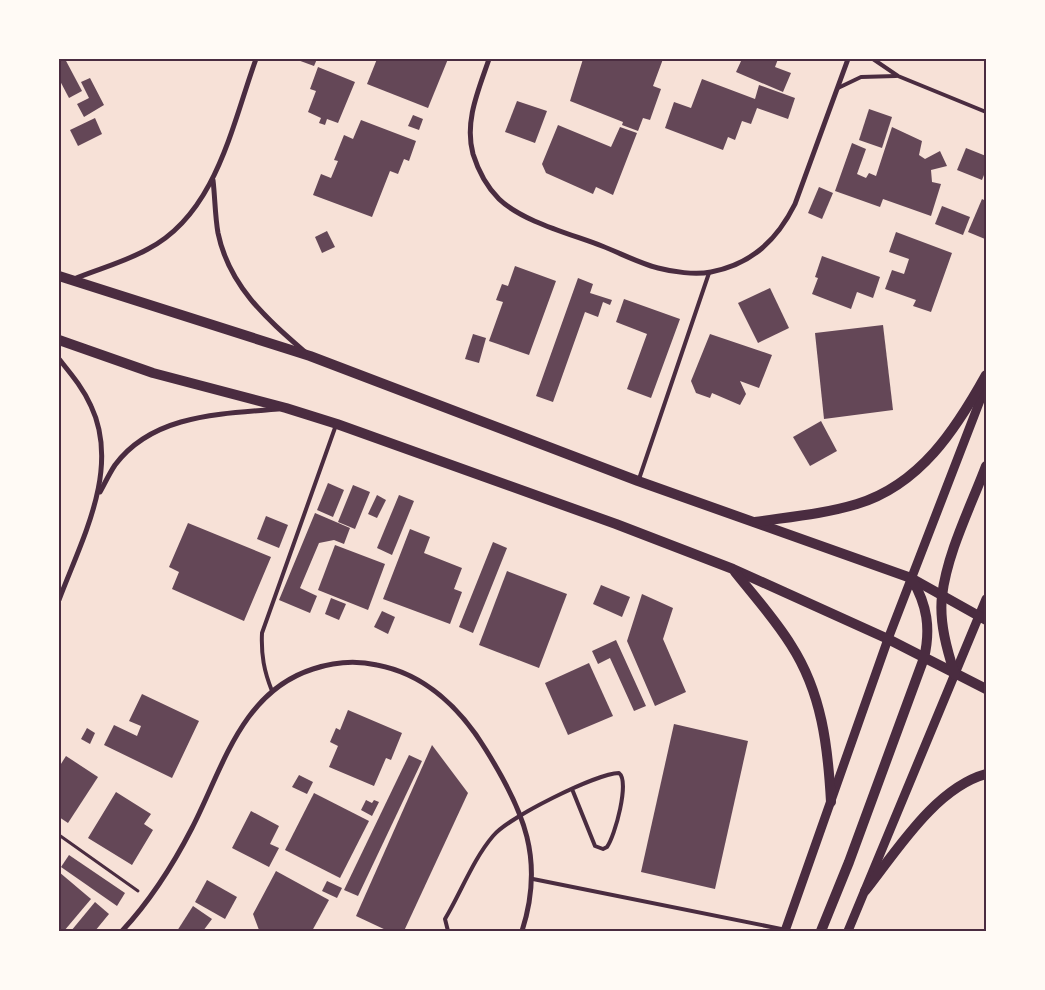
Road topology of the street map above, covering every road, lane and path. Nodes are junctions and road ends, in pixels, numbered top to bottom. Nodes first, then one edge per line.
1 (256, 59) edge
2 (490, 59) edge
3 (848, 59) edge
4 (873, 59) edge
5 (898, 76) junction
6 (837, 88) junction
7 (986, 112) edge
8 (213, 179) junction
9 (708, 273) junction
10 (59, 276) edge
11 (70, 280) junction
12 (59, 340) edge
13 (310, 356) junction
14 (59, 359) edge
15 (986, 375) edge
16 (986, 384) edge
17 (286, 408) junction
18 (337, 424) junction
19 (986, 466) edge
20 (638, 481) junction
21 (97, 497) junction
22 (753, 522) junction
23 (733, 570) junction
24 (911, 578) junction
25 (942, 596) junction
26 (986, 598) edge
27 (59, 600) edge
28 (983, 618) edge
29 (888, 639) junction
30 (924, 658) junction
31 (955, 675) junction
32 (986, 689) edge
33 (272, 691) junction
34 (986, 774) edge
35 (572, 789) junction
36 (831, 802) junction
37 (520, 817) junction
38 (59, 834) edge
39 (533, 879) junction
40 (865, 891) junction
41 (149, 898) junction
42 (122, 931) edge
43 (448, 931) edge
44 (522, 931) edge
45 (786, 931) edge
46 (821, 931) edge
47 (848, 931) edge

1 - 8 street
2 - 9 street
3 - 6 street
4 - 5 lane
5 - 6 lane
5 - 7 lane
6 - 9 street
8 - 11 street
8 - 13 street
9 - 20 lane
10 - 11 main road
11 - 13 main road
12 - 17 main road
13 - 20 main road
14 - 21 street
15 - 22 main road
16 - 24 street
17 - 18 main road
17 - 21 street
18 - 23 main road
18 - 33 lane
19 - 25 main road
20 - 22 main road
21 - 27 street
22 - 24 main road
23 - 29 main road
23 - 36 main road
24 - 25 main road
24 - 29 street
24 - 30 main road
25 - 28 main road
25 - 31 main road
26 - 28 street
28 - 31 street
29 - 30 main road
29 - 36 street
30 - 31 main road
30 - 46 main road
31 - 32 main road
31 - 40 street
33 - 37 street
33 - 41 street
34 - 40 main road
35 - 35 lane
35 - 37 lane
36 - 45 street
37 - 39 street
37 - 43 lane
38 - 41 path
39 - 44 street
39 - 45 lane
40 - 47 street
41 - 42 street

